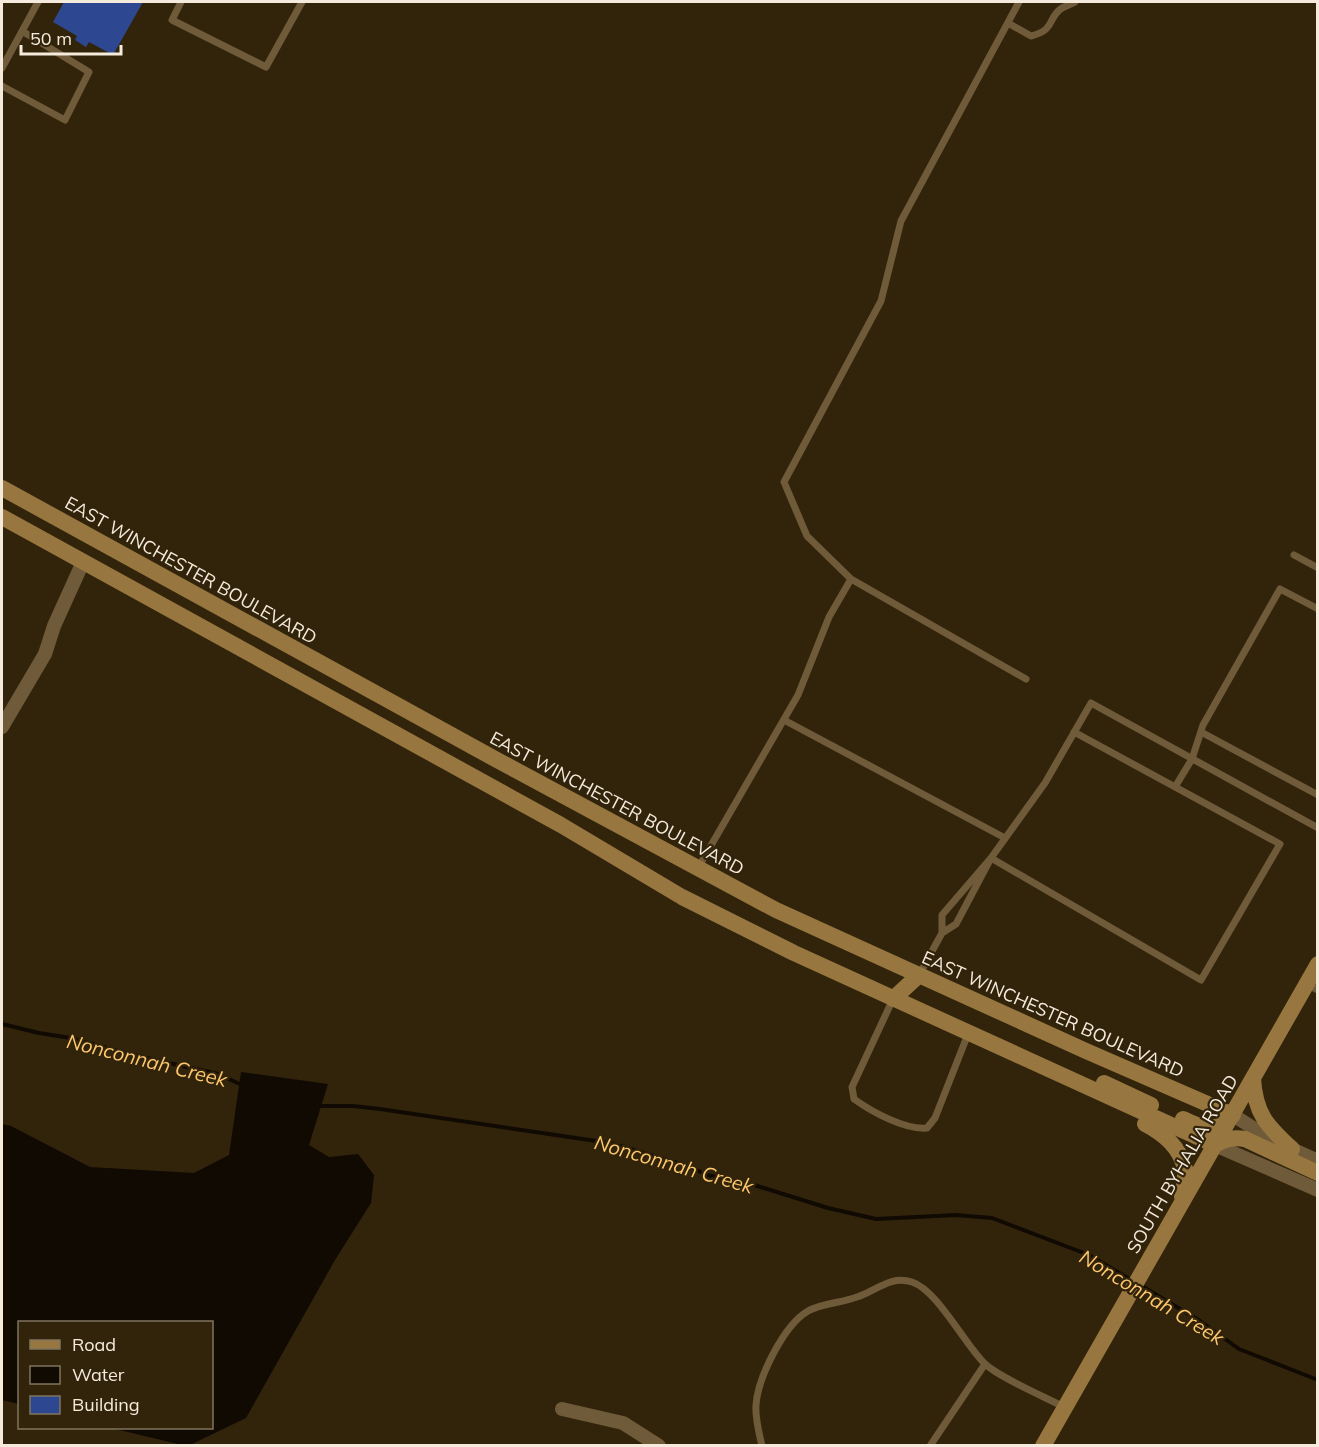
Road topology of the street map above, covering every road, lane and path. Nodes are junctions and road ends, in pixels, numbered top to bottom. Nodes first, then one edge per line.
1 (38, 2) edge
2 (181, 2) edge
3 (302, 2) edge
4 (1019, 2) edge
5 (1075, 2) edge
6 (1008, 23) junction
7 (22, 31) junction
8 (2, 68) edge
9 (2, 86) edge
10 (2, 488) edge
11 (2, 517) edge
12 (1294, 555) dead end
13 (83, 562) junction
14 (1317, 568) edge
15 (851, 579) junction
16 (1317, 609) edge
17 (1026, 679) dead end
18 (784, 720) junction
19 (2, 728) edge
20 (1074, 732) junction
21 (1201, 732) junction
22 (1192, 759) junction
23 (1175, 787) junction
24 (1317, 795) edge
25 (1317, 828) edge
26 (1005, 838) junction
27 (991, 858) junction
28 (698, 868) junction
29 (942, 933) junction
30 (1317, 964) edge
31 (919, 975) junction
32 (1312, 987) edge
33 (893, 999) junction
34 (968, 1034) junction
35 (1002, 1050) junction
36 (1254, 1078) junction
37 (1233, 1115) junction
38 (1215, 1145) junction
39 (1292, 1149) junction
40 (1317, 1161) edge
41 (1317, 1173) edge
42 (1317, 1190) edge
43 (1180, 1206) junction
44 (985, 1364) junction
45 (1065, 1408) junction
46 (562, 1409) dead end
47 (659, 1446) edge
48 (762, 1446) edge
49 (930, 1446) edge
50 (1043, 1446) edge

1 - 7 lane
2 - 3 lane
4 - 6 lane
5 - 6 lane
6 - 15 lane
7 - 8 lane
7 - 9 lane
10 - 28 main road, EAST WINCHESTER BOULEVARD
11 - 13 main road
12 - 14 lane
13 - 19 street
13 - 33 main road
15 - 17 lane
15 - 18 lane
16 - 21 lane
18 - 26 lane
18 - 28 lane
20 - 22 lane
20 - 23 lane
20 - 26 lane
21 - 22 lane
21 - 24 lane
22 - 23 lane
22 - 25 lane
23 - 27 lane
26 - 27 lane
27 - 29 lane
27 - 29 lane
28 - 31 main road, EAST WINCHESTER BOULEVARD
29 - 31 lane
30 - 32 main road, SOUTH BYHALIA ROAD
31 - 33 main road
31 - 37 main road, EAST WINCHESTER BOULEVARD
32 - 36 main road, SOUTH BYHALIA ROAD
33 - 34 main road
33 - 34 lane
34 - 35 main road
35 - 37 main road
35 - 38 main road
35 - 43 main road
36 - 37 main road, SOUTH BYHALIA ROAD
36 - 39 main road
37 - 38 main road, SOUTH BYHALIA ROAD
37 - 39 street
38 - 41 main road
38 - 42 street
38 - 43 main road, SOUTH BYHALIA ROAD
39 - 40 street
43 - 45 main road, SOUTH BYHALIA ROAD
44 - 45 lane
44 - 48 lane
44 - 49 lane
45 - 50 main road, SOUTH BYHALIA ROAD
46 - 47 street

